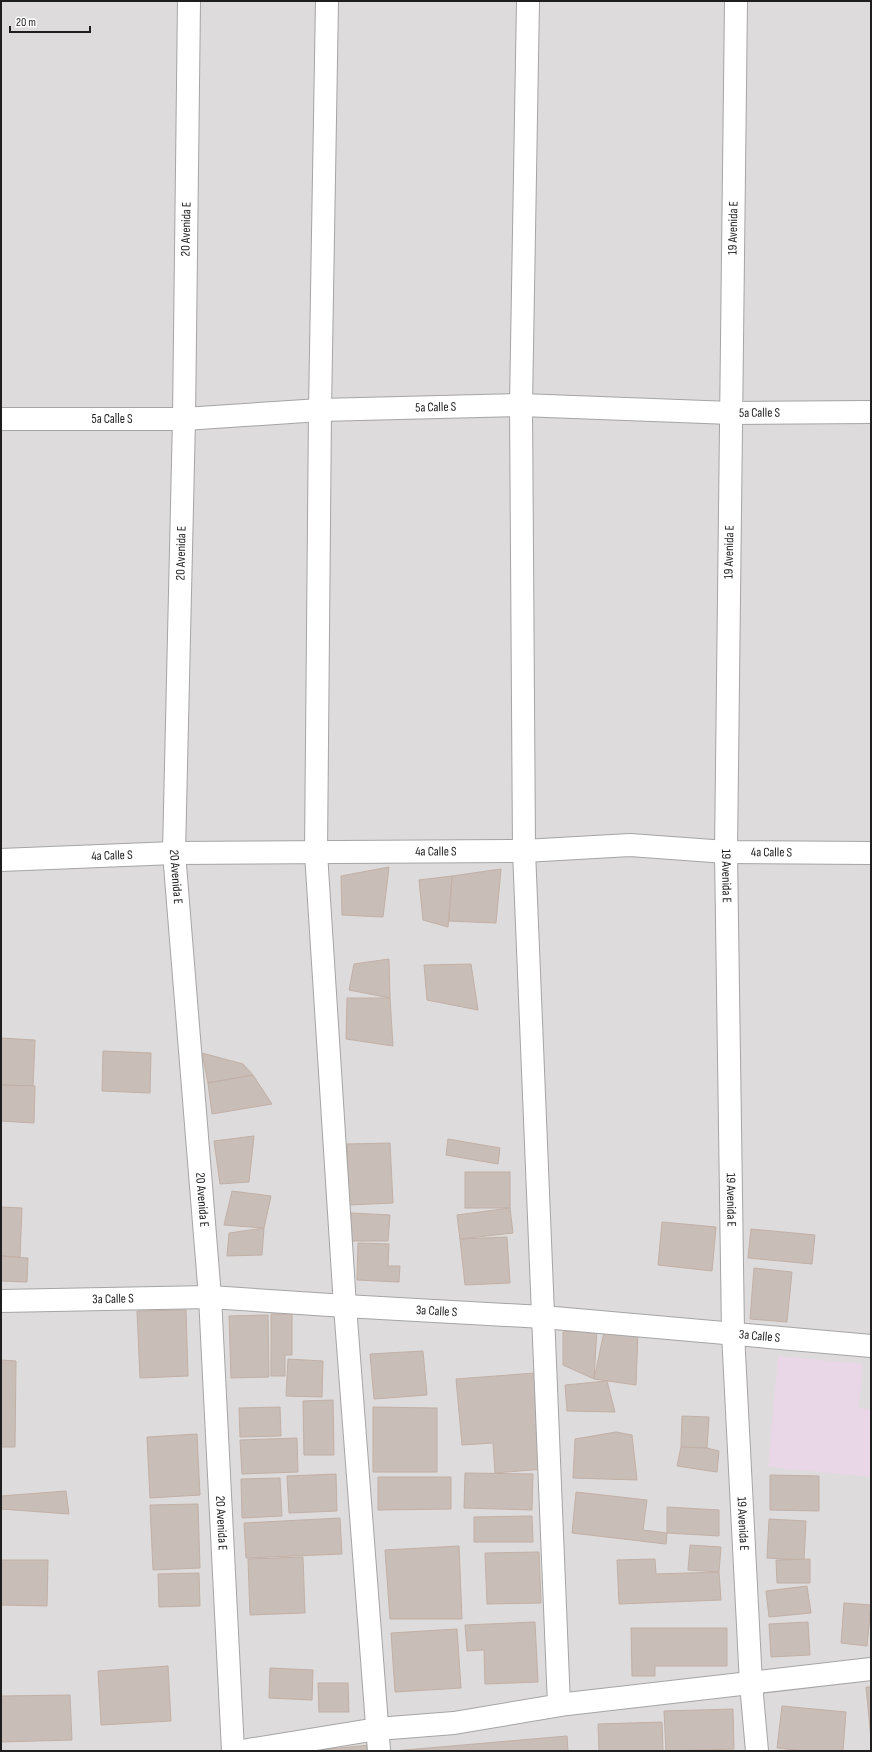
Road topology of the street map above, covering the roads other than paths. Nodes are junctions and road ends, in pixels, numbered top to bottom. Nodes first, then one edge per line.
1 (189, 1) edge
2 (327, 1) edge
3 (528, 1) edge
4 (736, 1) edge
5 (521, 405) junction
6 (320, 410) junction
7 (871, 412) edge
8 (731, 413) junction
9 (1, 419) edge
10 (184, 419) junction
11 (524, 851) junction
12 (726, 852) junction
13 (174, 853) junction
14 (316, 853) junction
15 (871, 853) edge
16 (1, 860) edge
17 (210, 1297) junction
18 (1, 1301) edge
19 (345, 1306) junction
20 (543, 1317) junction
21 (733, 1332) junction
22 (871, 1346) edge
23 (871, 1669) edge
24 (751, 1684) junction
25 (559, 1705) junction
26 (377, 1729) junction
27 (233, 1751) edge
28 (242, 1751) edge
29 (379, 1751) edge
30 (757, 1751) edge

1 - 10 street, 20 Avenida E
2 - 6 street
3 - 5 street
4 - 8 street, 19 Avenida E
5 - 6 street, 5a Calle S
5 - 8 street, 5a Calle S
5 - 11 street
6 - 10 street, 5a Calle S
6 - 14 street
7 - 8 street, 5a Calle S
8 - 12 street, 19 Avenida E
9 - 10 street, 5a Calle S
10 - 13 street, 20 Avenida E
11 - 12 street, 4a Calle S
11 - 14 street, 4a Calle S
11 - 20 street
12 - 15 street, 4a Calle S
12 - 21 street, 19 Avenida E
13 - 14 street, 4a Calle S
13 - 16 street, 4a Calle S
13 - 17 street, 20 Avenida E
14 - 19 street
17 - 18 street, 3a Calle S
17 - 19 street, 3a Calle S
17 - 27 street, 20 Avenida E
19 - 20 street, 3a Calle S
19 - 26 street
20 - 21 street, 3a Calle S
20 - 25 street
21 - 22 street, 3a Calle S
21 - 24 street, 19 Avenida E
23 - 24 street
24 - 25 street
24 - 30 street, 19 Avenida E
25 - 26 street
26 - 28 street
26 - 29 street

